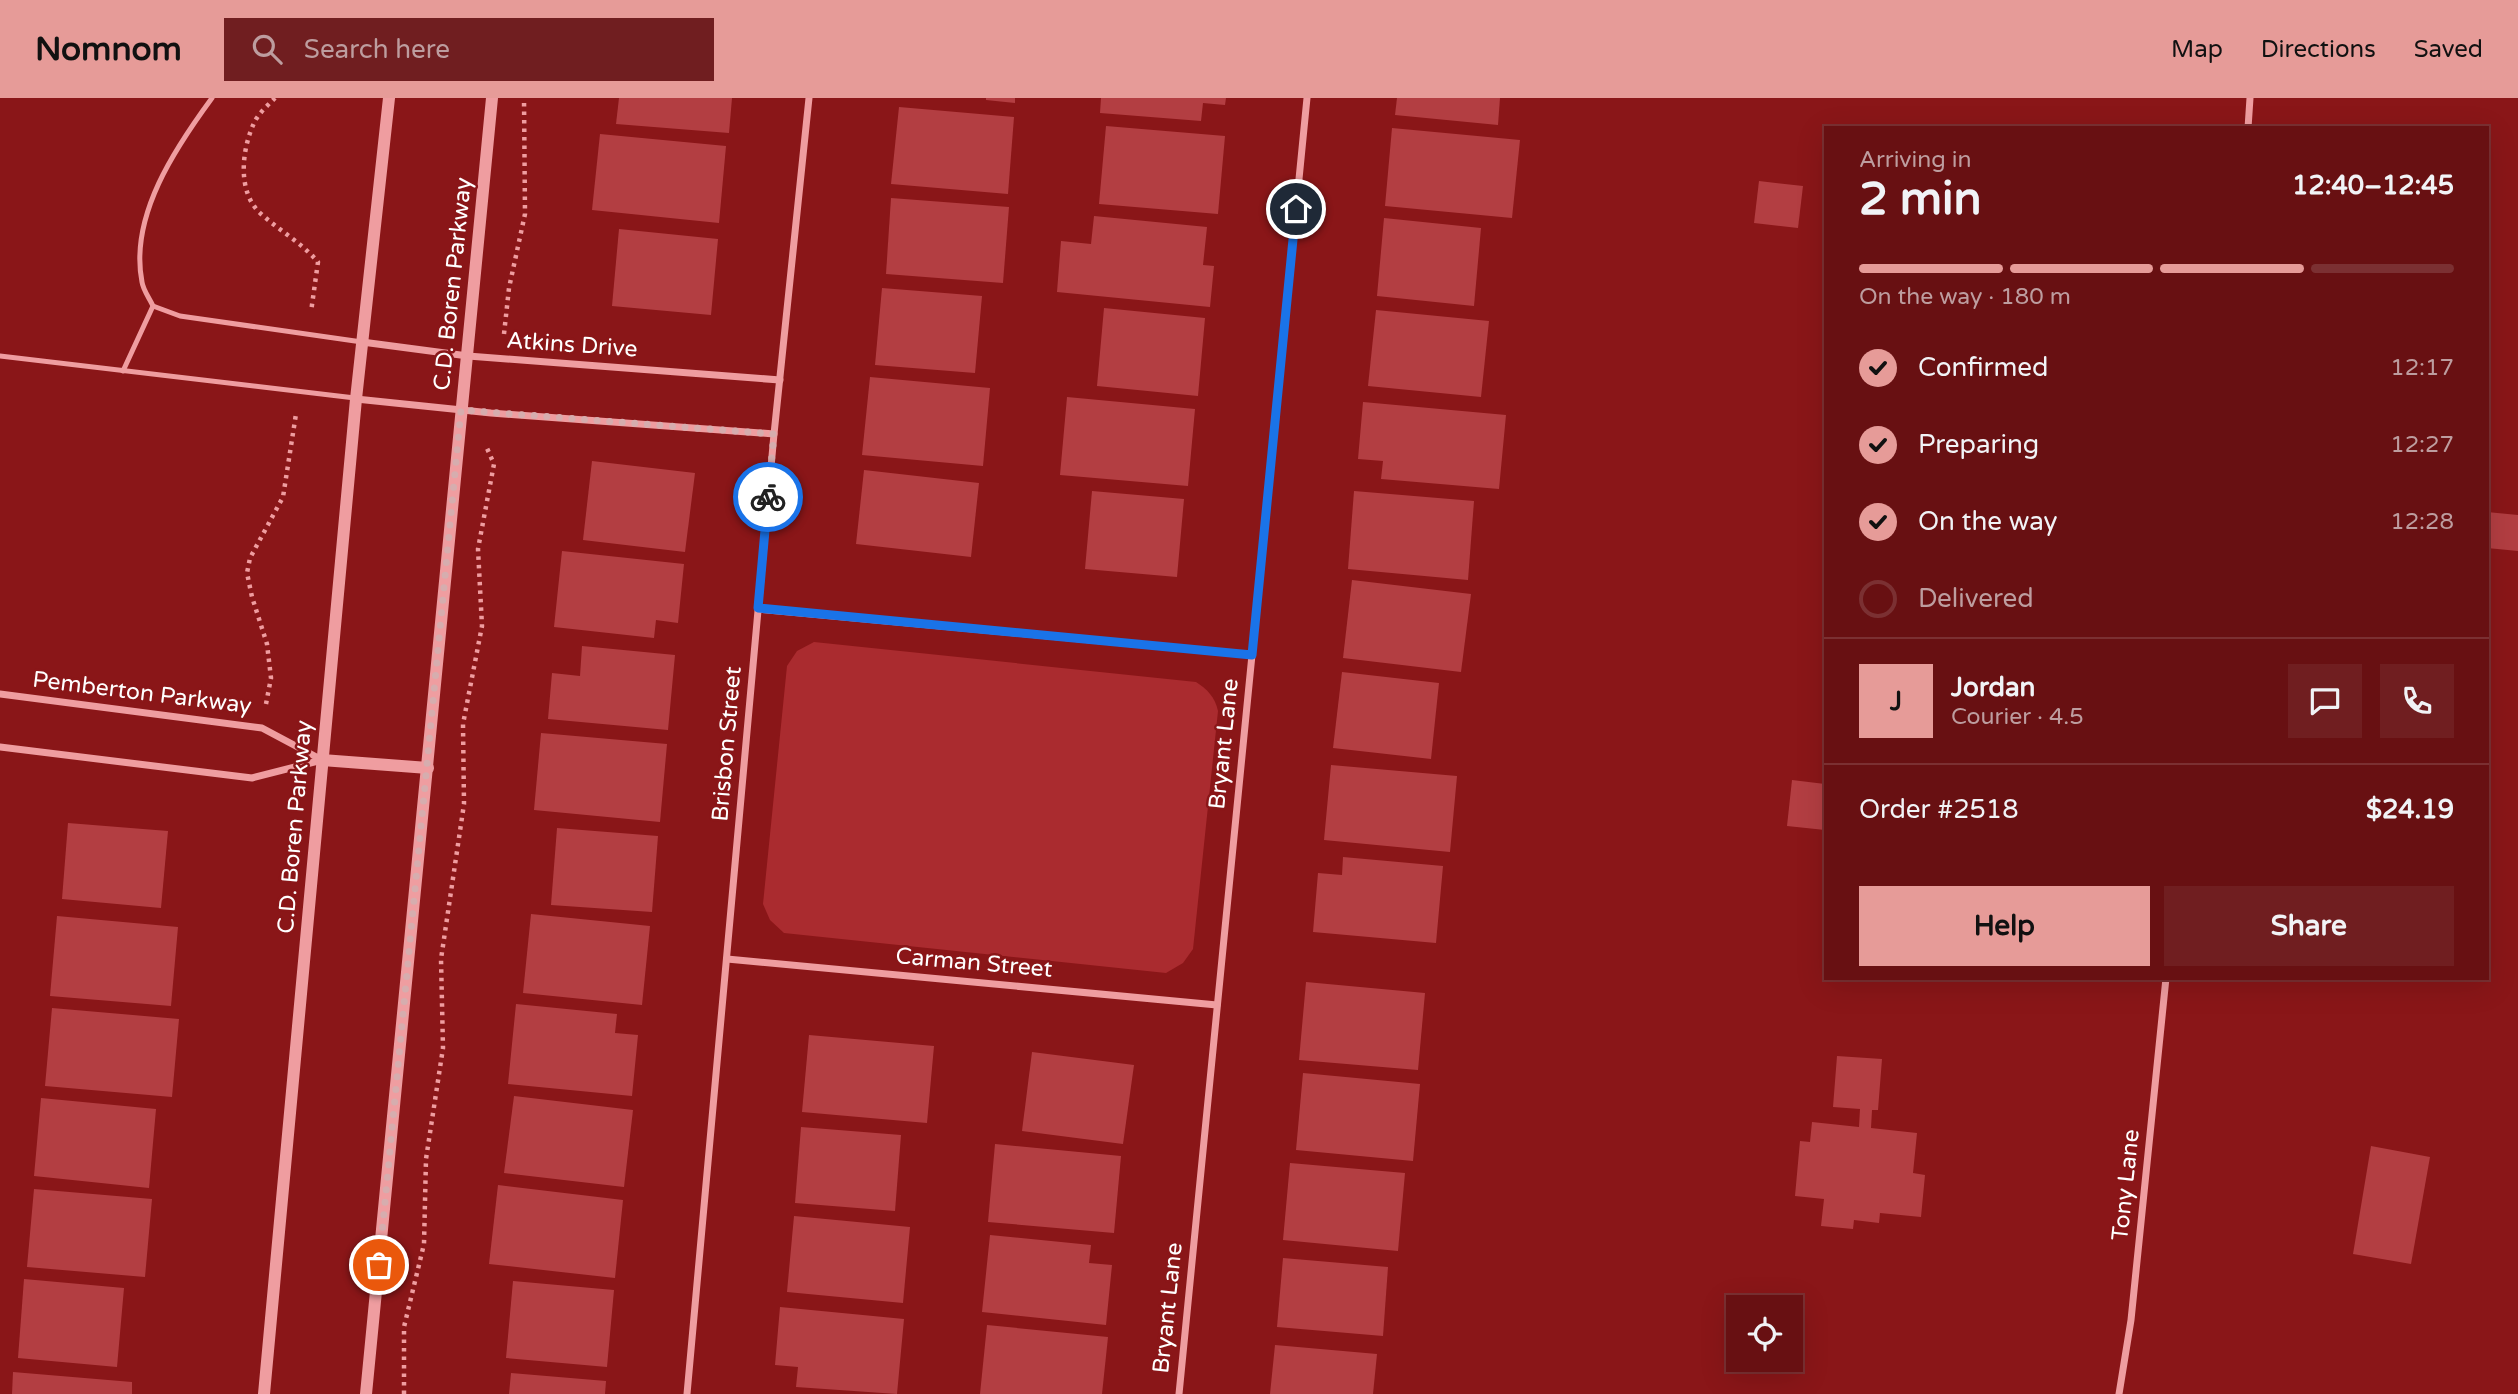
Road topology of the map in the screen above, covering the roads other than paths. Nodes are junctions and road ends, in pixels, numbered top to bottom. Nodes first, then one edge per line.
1 (212, 98) edge
2 (389, 98) edge
3 (492, 98) edge
4 (809, 98) edge
5 (1307, 98) edge
6 (2250, 98) edge
7 (2248, 126) edge
8 (153, 306) junction
9 (362, 342) junction
10 (0, 356) edge
11 (468, 356) junction
12 (122, 371) junction
13 (780, 380) junction
14 (356, 398) junction
15 (461, 410) junction
16 (774, 434) junction
17 (758, 608) junction
18 (1252, 655) junction
19 (0, 694) edge
20 (0, 747) edge
21 (322, 760) junction
22 (428, 768) junction
23 (727, 959) junction
24 (2166, 980) edge
25 (1217, 1004) junction
26 (264, 1394) edge
27 (366, 1394) edge
28 (687, 1394) edge
29 (1179, 1394) edge
30 (2119, 1394) edge

1 - 8 lane
2 - 9 street, C.D. Boren Parkway
3 - 11 street, C.D. Boren Parkway
4 - 13 street, Brisbon Street
5 - 18 street, Bryant Lane
6 - 7 street
8 - 9 lane
8 - 12 lane
9 - 11 street, Atkins Drive
9 - 14 street, C.D. Boren Parkway
10 - 12 lane
11 - 13 street, Atkins Drive
11 - 15 street, C.D. Boren Parkway
12 - 14 lane
13 - 16 street, Brisbon Street
14 - 15 street
14 - 21 street, C.D. Boren Parkway
15 - 16 street
15 - 22 street, C.D. Boren Parkway
16 - 17 street, Brisbon Street
17 - 18 street
17 - 23 street, Brisbon Street
18 - 25 street, Bryant Lane
19 - 21 street, Pemberton Parkway
20 - 21 street
21 - 22 street
21 - 26 street, C.D. Boren Parkway
22 - 27 street, C.D. Boren Parkway
23 - 25 street, Carman Street
23 - 28 street, Brisbon Street
24 - 30 street, Tony Lane
25 - 29 street, Bryant Lane

